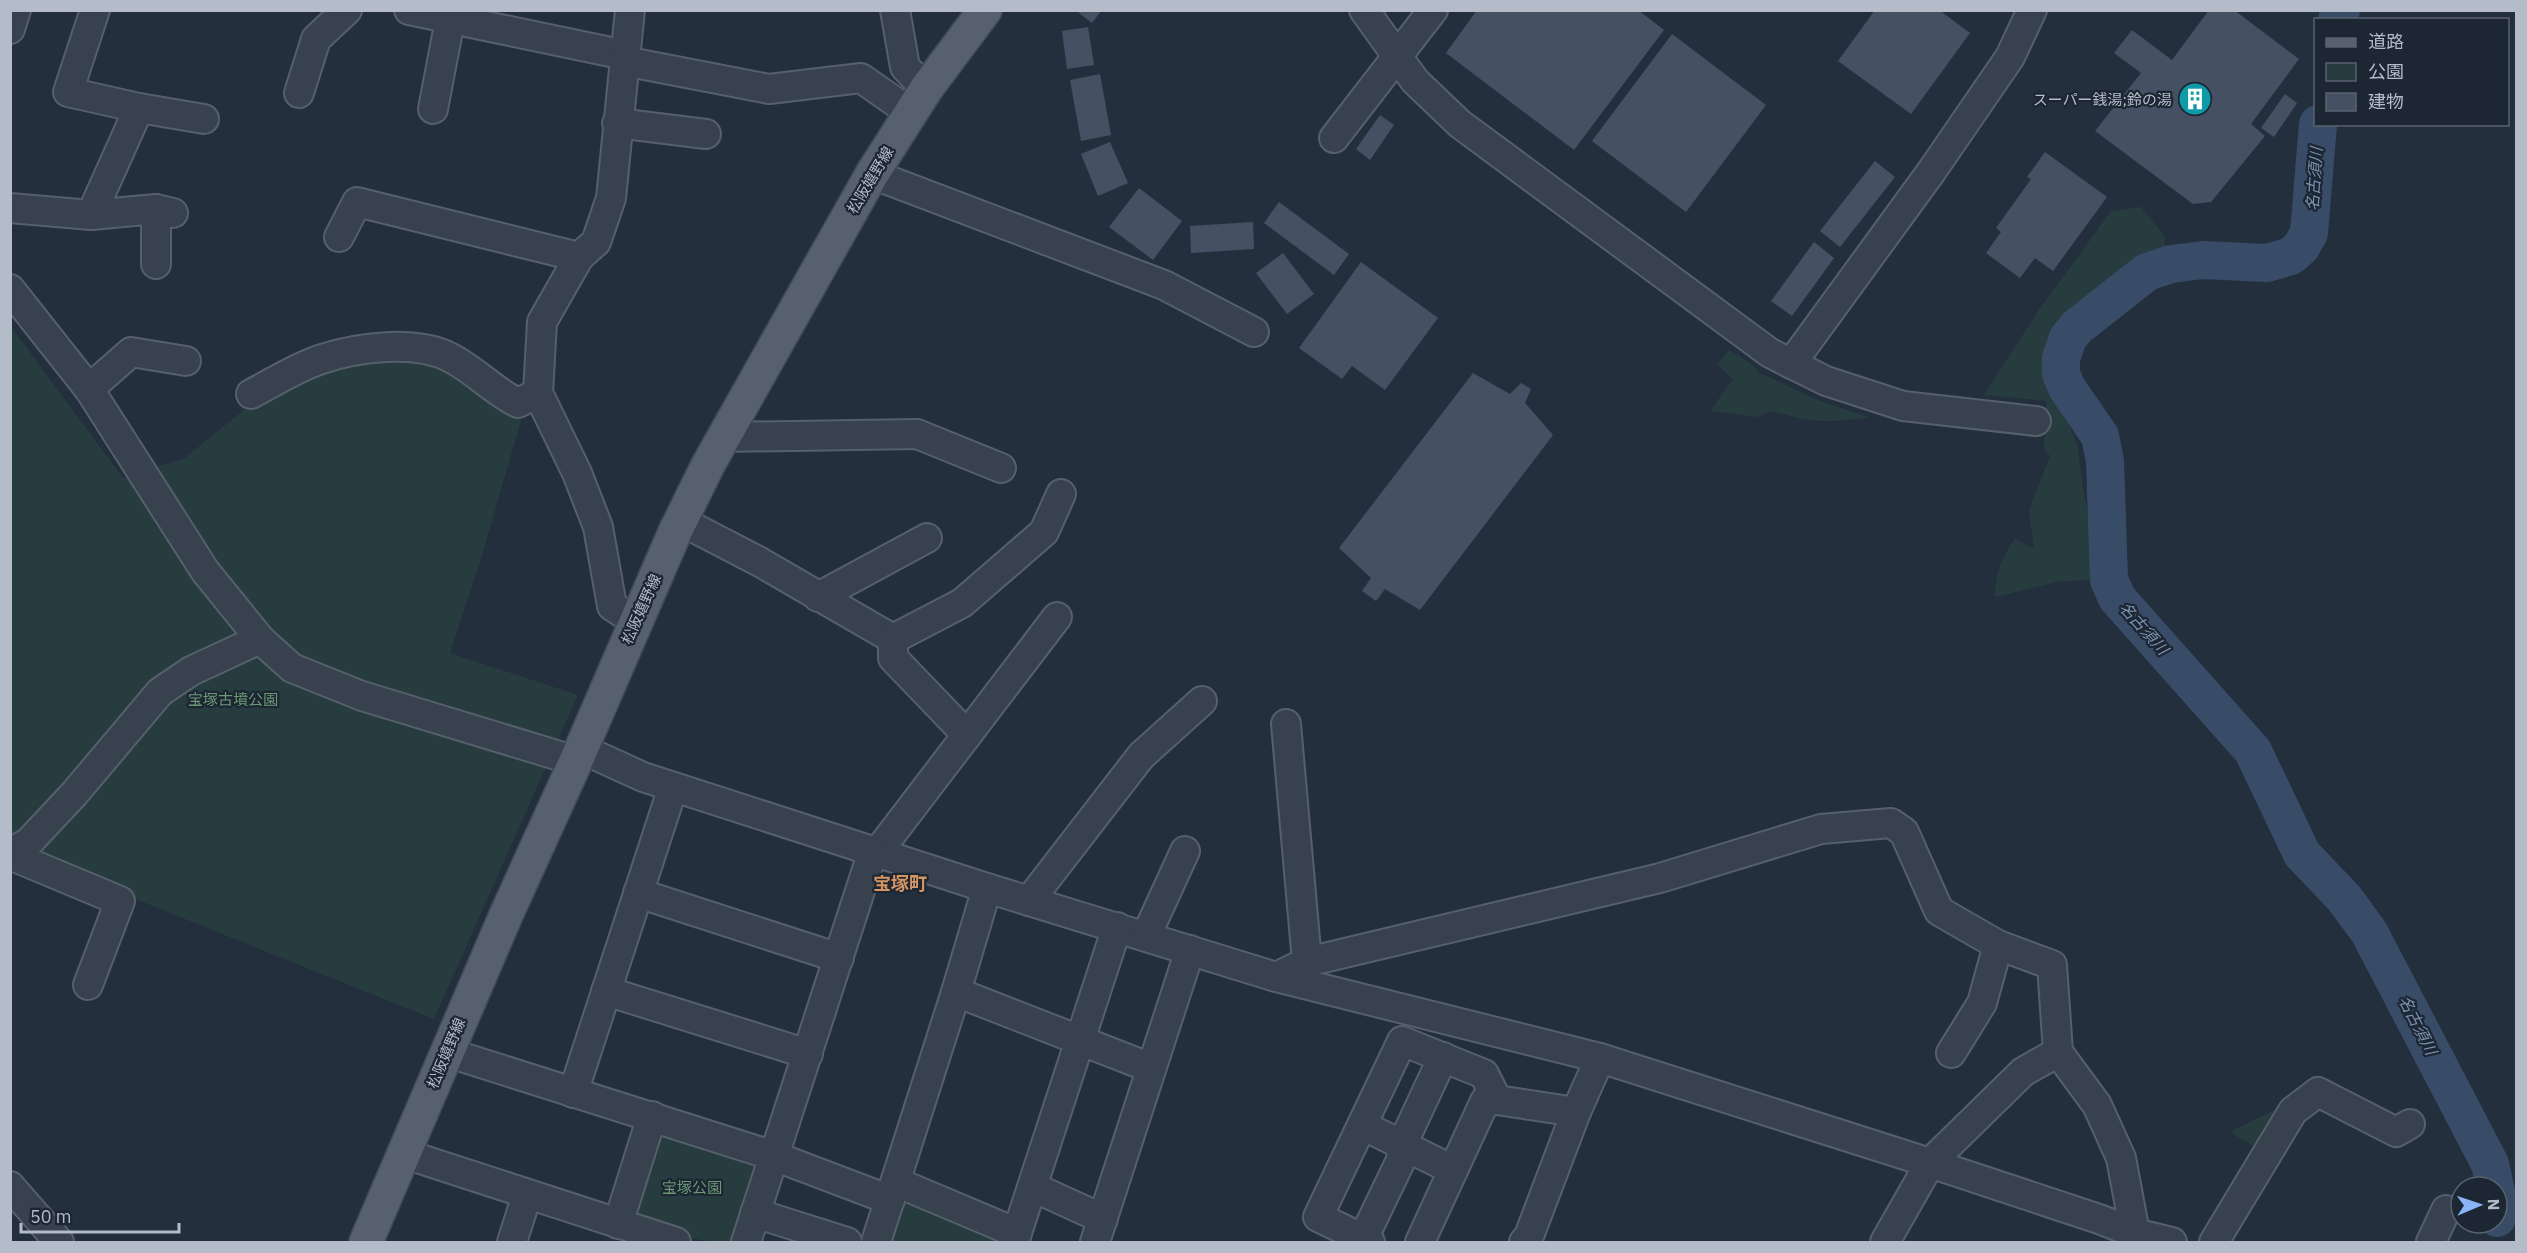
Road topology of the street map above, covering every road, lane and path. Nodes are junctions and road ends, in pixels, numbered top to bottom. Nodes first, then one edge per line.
1 (16, 10) edge
2 (95, 10) edge
3 (347, 10) edge
4 (409, 10) edge
5 (630, 10) edge
6 (895, 10) edge
7 (985, 10) edge
8 (1364, 10) edge
9 (1433, 10) edge
10 (2032, 10) edge
11 (450, 20) junction
12 (10, 29) edge
13 (1397, 56) junction
14 (625, 58) junction
15 (299, 93) dead end
16 (918, 101) junction
17 (139, 108) junction
18 (433, 109) dead end
19 (204, 119) dead end
20 (617, 123) junction
21 (706, 134) dead end
22 (1334, 138) dead end
23 (872, 174) junction
24 (10, 208) edge
25 (91, 215) junction
26 (339, 237) dead end
27 (579, 257) junction
28 (156, 264) dead end
29 (10, 289) edge
30 (1254, 332) dead end
31 (186, 361) dead end
32 (1791, 364) junction
33 (89, 389) junction
34 (538, 393) junction
35 (251, 394) dead end
36 (2036, 421) dead end
37 (723, 437) junction
38 (1001, 468) dead end
39 (1061, 494) dead end
40 (681, 521) junction
41 (927, 538) dead end
42 (818, 597) junction
43 (1057, 617) dead end
44 (635, 621) junction
45 (260, 639) junction
46 (893, 639) junction
47 (1202, 701) dead end
48 (1287, 724) dead end
49 (967, 735) junction
50 (579, 755) junction
51 (673, 787) junction
52 (1185, 851) dead end
53 (875, 852) junction
54 (10, 854) edge
55 (987, 888) junction
56 (638, 893) junction
57 (1029, 901) junction
58 (1117, 927) junction
59 (1146, 936) junction
60 (1998, 945) junction
61 (1190, 950) junction
62 (840, 958) junction
63 (1307, 962) junction
64 (1276, 977) junction
65 (88, 985) dead end
66 (606, 991) junction
67 (956, 992) junction
68 (1082, 1040) junction
69 (446, 1052) junction
70 (2058, 1052) junction
71 (1951, 1053) dead end
72 (808, 1054) junction
73 (1443, 1058) junction
74 (1600, 1058) junction
75 (1151, 1068) junction
76 (573, 1093) junction
77 (1497, 1100) junction
78 (1576, 1112) junction
79 (652, 1116) junction
80 (2410, 1124) dead end
81 (1362, 1125) junction
82 (1402, 1145) junction
83 (402, 1153) junction
84 (774, 1156) junction
85 (1930, 1163) junction
86 (1453, 1170) junction
87 (10, 1186) edge
88 (1033, 1187) junction
89 (893, 1191) junction
90 (527, 1195) junction
91 (2446, 1210) dead end
92 (755, 1213) junction
93 (1099, 1231) edge
94 (627, 1232) edge
95 (2135, 1233) junction
96 (1015, 1238) edge
97 (1366, 1241) edge
98 (58, 1242) edge
99 (366, 1242) edge
100 (512, 1242) edge
101 (676, 1242) edge
102 (746, 1242) edge
103 (848, 1242) edge
104 (876, 1242) edge
105 (1420, 1242) edge
106 (1524, 1242) edge
107 (1885, 1242) edge
108 (2172, 1242) edge
109 (2214, 1242) edge
110 (2431, 1242) edge

1 - 12 street
2 - 17 street
3 - 15 street
4 - 11 street
5 - 14 street
6 - 16 street
7 - 16 main road, 松阪嬉野線
8 - 13 street
9 - 13 street
10 - 32 street
11 - 14 street
11 - 18 street
13 - 22 street
13 - 32 street
14 - 16 street
14 - 20 street
16 - 23 main road, 松阪嬉野線
17 - 19 street
17 - 25 street
20 - 21 street
20 - 27 street
23 - 30 street
23 - 37 main road, 松阪嬉野線
24 - 25 street
25 - 28 street
26 - 27 street
27 - 34 street
29 - 33 street
31 - 33 street
32 - 36 street
33 - 45 street
34 - 35 street
34 - 44 street
37 - 38 street
37 - 40 main road, 松阪嬉野線
39 - 46 street
40 - 42 street
40 - 44 main road, 松阪嬉野線
41 - 42 street
42 - 46 street
43 - 49 street
44 - 50 main road, 松阪嬉野線
45 - 50 street
45 - 54 street
46 - 49 street
47 - 57 street
48 - 63 street
49 - 53 street
50 - 51 street
50 - 69 main road, 松阪嬉野線
51 - 53 street
51 - 56 street
52 - 59 street
53 - 55 street
53 - 62 street
54 - 65 street
55 - 57 street
55 - 67 street
56 - 62 street
56 - 66 street
57 - 58 street
58 - 59 street
58 - 68 street
59 - 61 street
60 - 63 street
60 - 70 street
60 - 71 street
61 - 64 street
61 - 75 street
62 - 72 street
63 - 64 street
64 - 74 street
66 - 72 street
66 - 76 street
67 - 68 street
67 - 89 street
68 - 75 street
68 - 88 street
69 - 76 street
69 - 83 main road, 松阪嬉野線
70 - 85 street
70 - 95 street
72 - 84 street
73 - 77 street
73 - 81 street
73 - 82 street
74 - 78 street
74 - 85 street
75 - 93 street
76 - 79 street
77 - 78 street
77 - 86 street
78 - 106 street
79 - 84 street
79 - 94 street
80 - 109 street
81 - 82 street
81 - 97 street
82 - 86 street
82 - 97 street
83 - 90 street
83 - 99 main road, 松阪嬉野線
84 - 89 street
84 - 92 street
85 - 95 street
85 - 107 street
86 - 105 street
87 - 98 street
88 - 93 street
88 - 96 street
89 - 96 street
89 - 104 street
90 - 94 street
90 - 100 street
91 - 110 street
92 - 102 street
92 - 103 street
94 - 101 street
95 - 108 street

